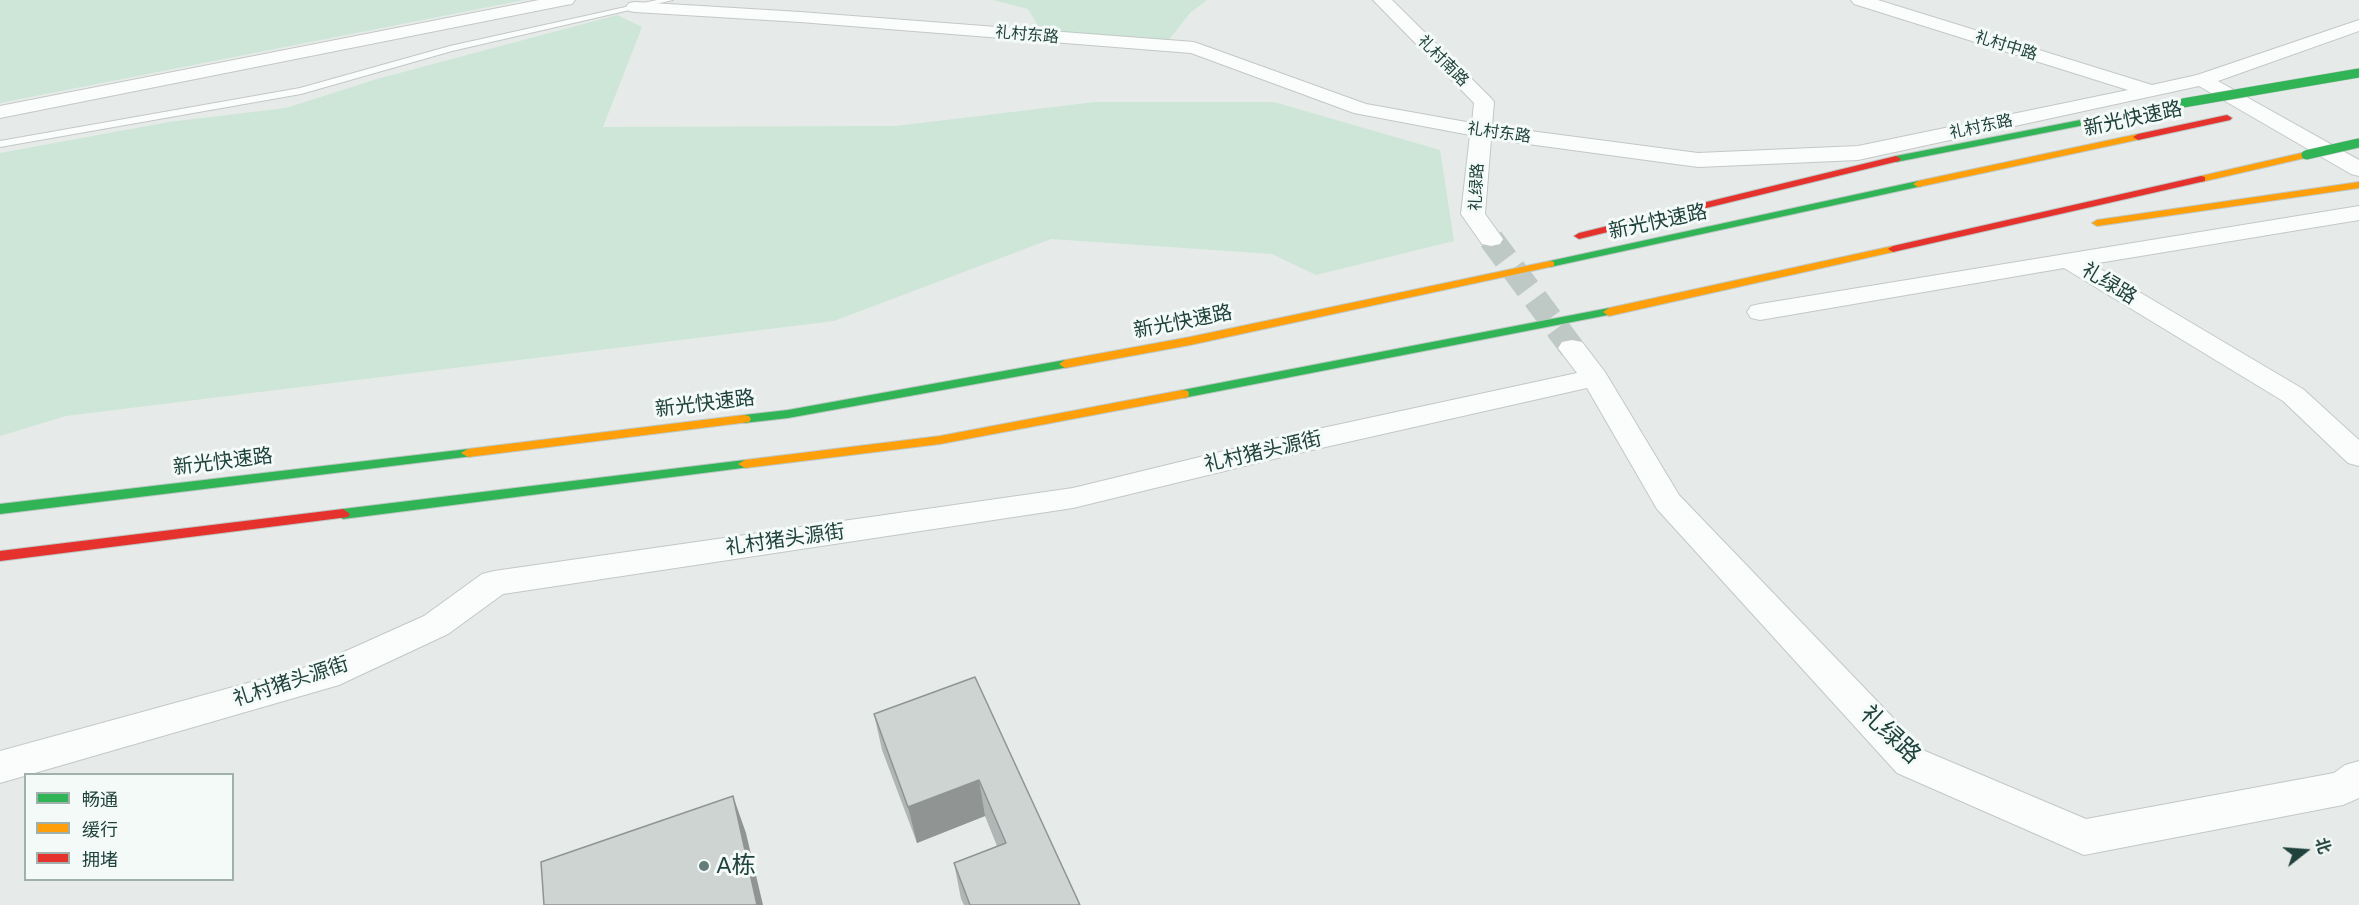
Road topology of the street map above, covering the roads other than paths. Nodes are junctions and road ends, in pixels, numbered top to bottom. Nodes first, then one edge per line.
1 (566, 0) edge
2 (669, 0) edge
3 (1382, 0) edge
4 (1860, 0) edge
5 (635, 7) junction
6 (2359, 25) edge
7 (2359, 74) edge
8 (2202, 81) junction
9 (2152, 91) junction
10 (2285, 108) dead end
11 (0, 112) edge
12 (1481, 131) junction
13 (2359, 143) edge
14 (0, 144) edge
15 (2356, 180) edge
16 (2359, 213) edge
17 (2089, 225) dead end
18 (2007, 238) dead end
19 (1491, 239) tunnel mouth
20 (1567, 239) dead end
21 (2068, 260) junction
22 (1808, 269) junction
23 (1305, 302) dead end
24 (1760, 312) dead end
25 (1572, 348) tunnel mouth
26 (1019, 372) junction
27 (1594, 378) junction
28 (2359, 456) edge
29 (0, 509) edge
30 (0, 556) edge
31 (0, 767) edge
32 (2359, 777) edge

1 - 11 street
2 - 5 lane
3 - 12 street, 礼村南路
4 - 9 street, 礼村中路
5 - 12 street, 礼村东路
5 - 14 lane
6 - 8 street, 礼村东路
7 - 20 highway, bridge
8 - 9 street, 礼村东路
8 - 15 street
9 - 12 street, 礼村东路
10 - 26 highway, 新光快速路
12 - 19 street, 礼绿路
13 - 22 highway, bridge
15 - 17 highway
16 - 21 street, 礼绿路
18 - 22 highway
21 - 24 street
21 - 28 street, 礼绿路
22 - 30 highway
23 - 26 highway
25 - 27 street, 礼绿路
26 - 29 highway, 新光快速路
27 - 31 street, 礼村猪头源街
27 - 32 street, 礼绿路

